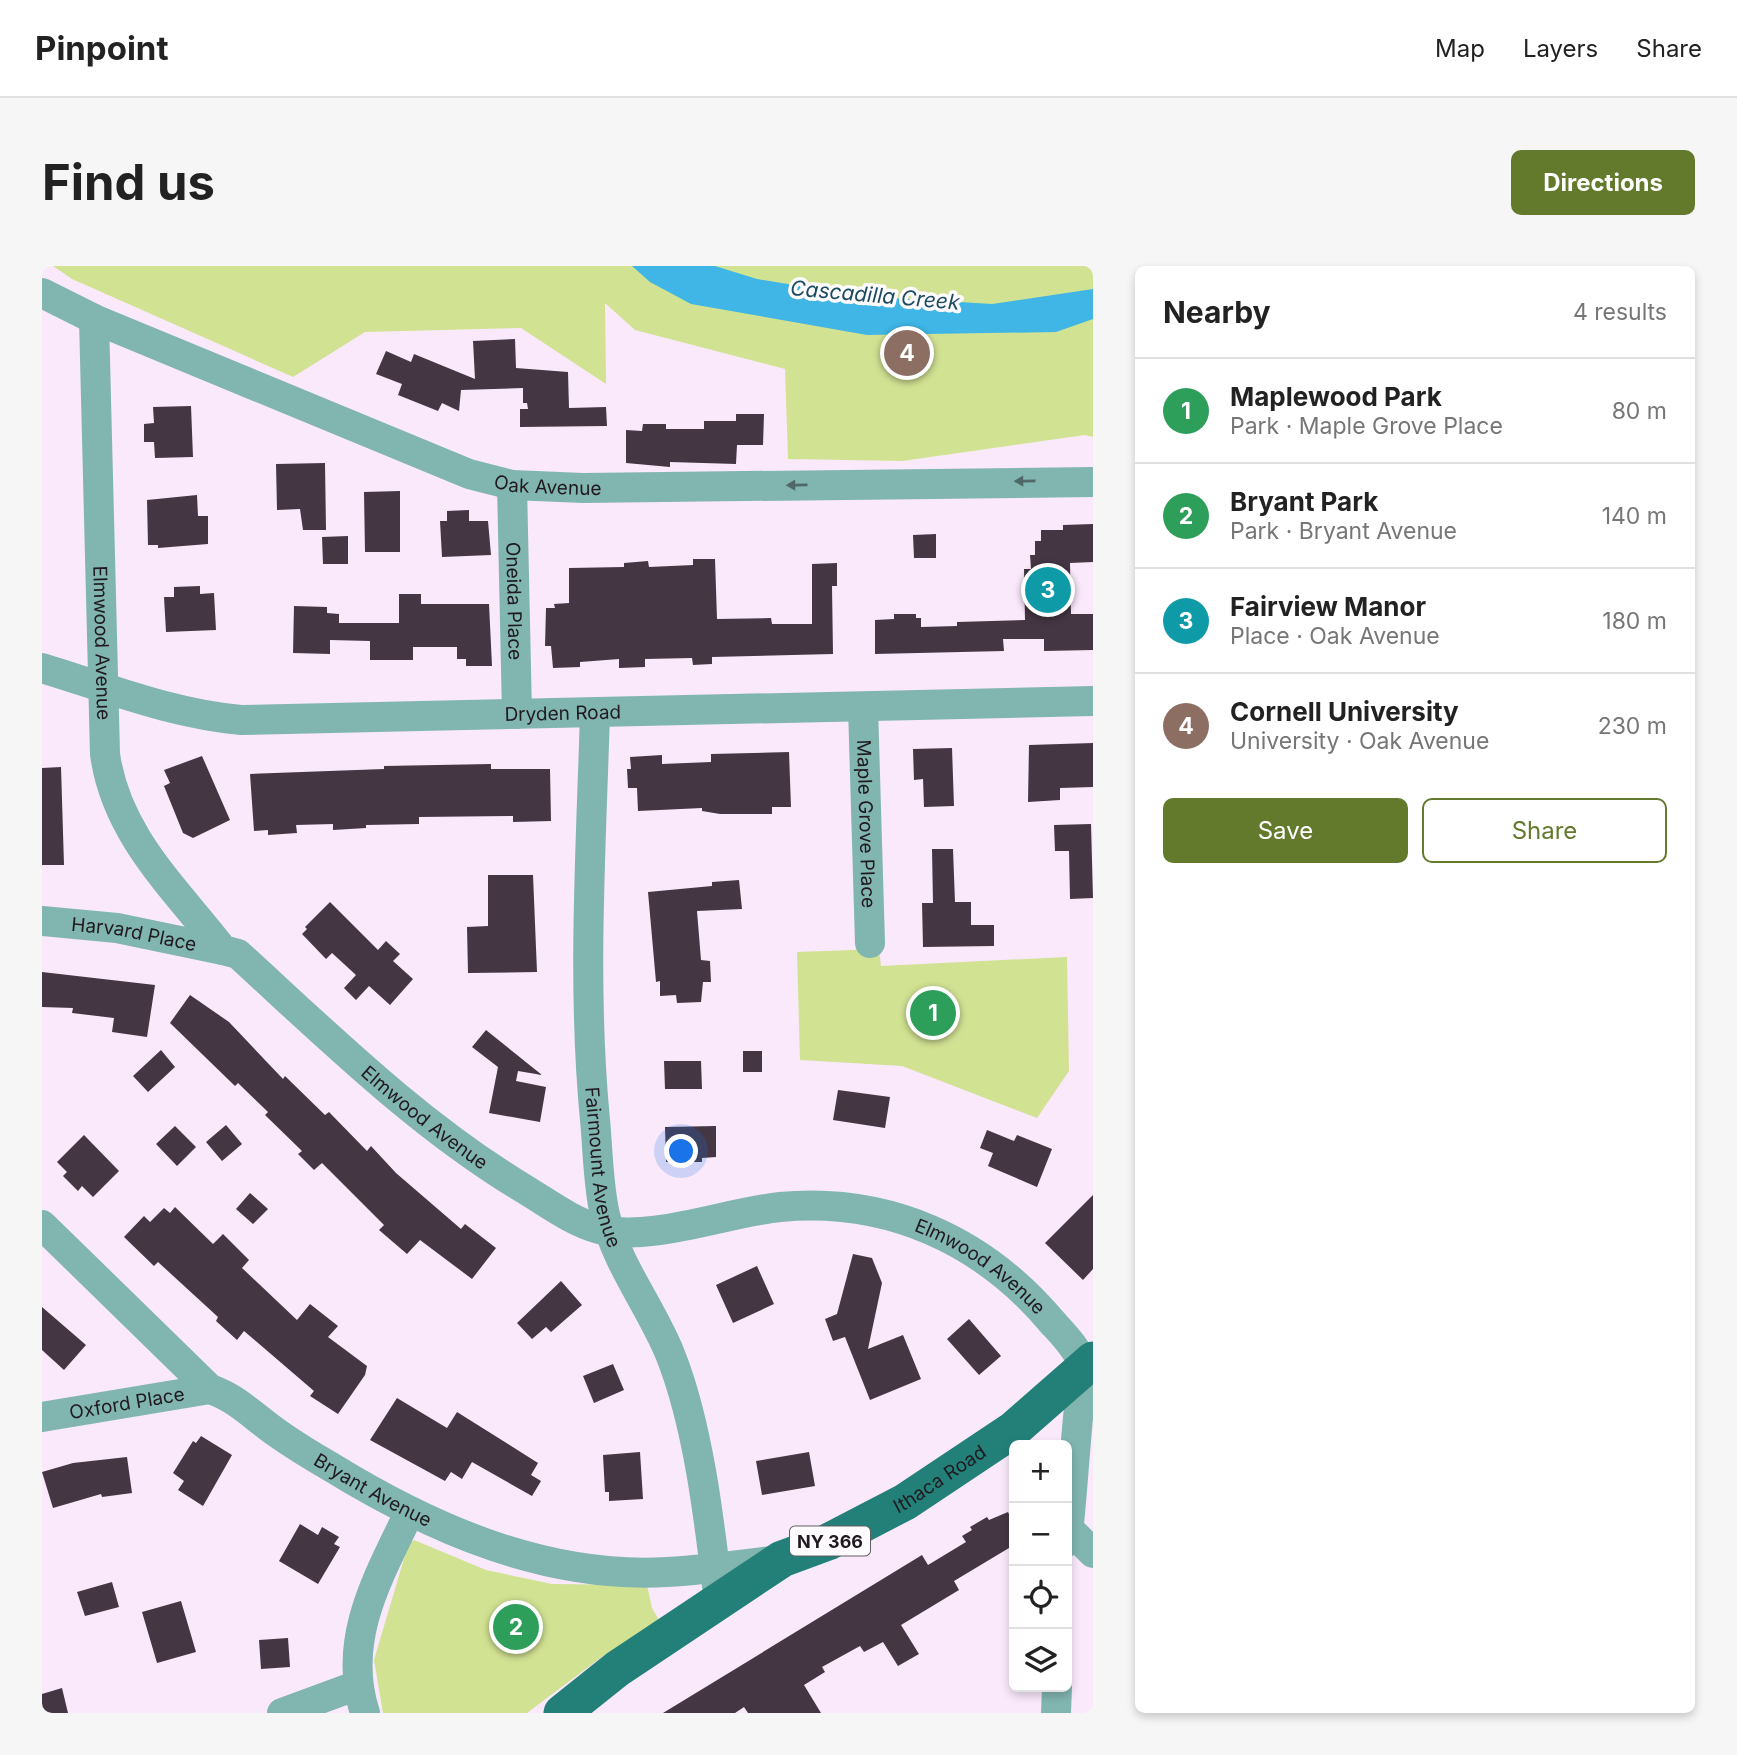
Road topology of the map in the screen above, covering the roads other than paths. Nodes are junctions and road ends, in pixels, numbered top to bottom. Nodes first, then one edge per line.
1 (42, 293) edge
2 (93, 319) junction
3 (1093, 482) edge
4 (512, 485) junction
5 (42, 668) edge
6 (103, 687) junction
7 (1093, 701) edge
8 (863, 707) junction
9 (595, 713) junction
10 (517, 714) junction
11 (42, 921) edge
12 (870, 943) dead end
13 (223, 950) junction
14 (42, 1225) edge
15 (610, 1232) junction
16 (1089, 1364) edge
17 (211, 1389) junction
18 (42, 1418) edge
19 (1072, 1503) edge
20 (410, 1511) junction
21 (1072, 1538) edge
22 (1093, 1553) edge
23 (717, 1585) junction
24 (1057, 1692) edge
25 (362, 1699) edge
26 (282, 1713) edge
27 (562, 1713) edge
28 (1056, 1713) edge

1 - 2 street, Oak Avenue
2 - 4 street, Oak Avenue
2 - 6 street, Elmwood Avenue
3 -> 4 street, Oak Avenue
4 - 10 street, Oneida Place
5 - 6 street, Dryden Road
6 - 10 street, Dryden Road
6 - 13 street, Elmwood Avenue
7 - 8 street, Dryden Road
8 - 9 street, Dryden Road
8 - 12 street, Maple Grove Place
9 - 10 street, Dryden Road
9 - 15 street, Fairmount Avenue
11 - 13 street, Harvard Place
13 - 15 street, Elmwood Avenue
14 - 17 street, Bryant Avenue
15 - 16 street, Elmwood Avenue
15 - 23 street, Fairmount Avenue
16 - 19 street
16 - 23 main road, Ithaca Road / NY 366
17 - 18 street, Oxford Place
17 - 20 street, Bryant Avenue
20 - 23 street, Bryant Avenue
20 - 25 street
21 - 22 street
23 - 27 main road, Ithaca Road / NY 366
24 - 28 street
25 - 26 street

